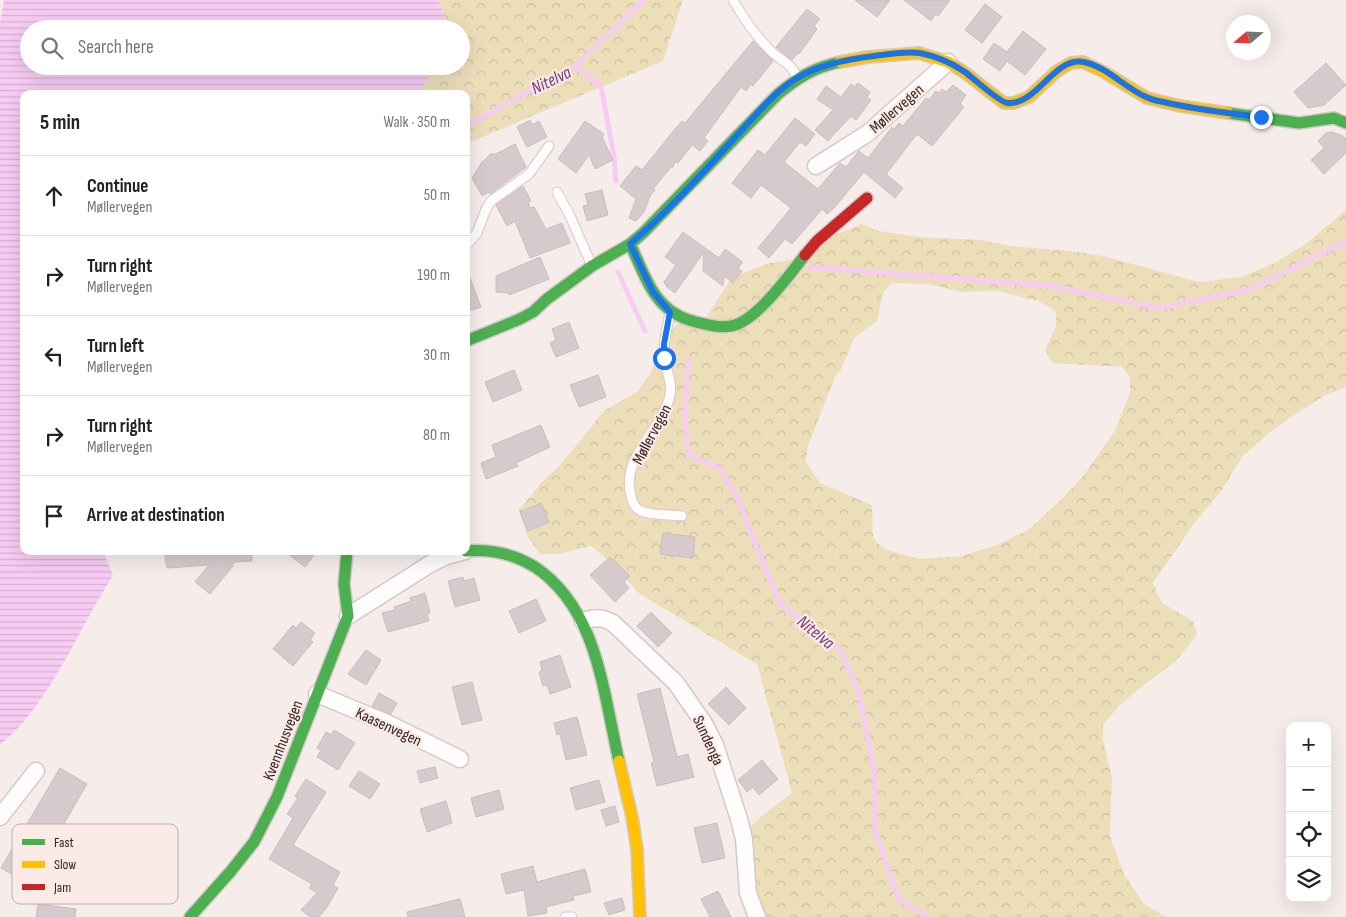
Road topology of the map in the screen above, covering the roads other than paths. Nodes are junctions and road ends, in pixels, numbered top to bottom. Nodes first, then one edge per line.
1 (733, 0) edge
2 (948, 62) junction
3 (797, 78) junction
4 (1346, 123) edge
5 (549, 146) dead end
6 (816, 166) dead end
7 (557, 192) dead end
8 (867, 198) dead end
9 (470, 241) edge
10 (630, 244) junction
11 (592, 266) junction
12 (670, 312) junction
13 (470, 338) edge
14 (682, 516) dead end
15 (470, 551) edge
16 (346, 555) edge
17 (450, 555) edge
18 (348, 616) junction
19 (583, 621) junction
20 (317, 694) junction
21 (460, 759) dead end
22 (36, 771) dead end
23 (0, 817) edge
24 (190, 917) edge
25 (565, 917) edge
26 (572, 917) edge
27 (640, 917) edge
28 (757, 917) edge

1 - 3 lane
2 - 3 street
2 - 4 street
2 - 6 street, Møllervegen
3 - 10 street
5 - 9 lane
7 - 11 lane
8 - 12 street
10 - 11 street
10 - 12 street
11 - 13 street
12 - 14 lane, Møllervegen
15 - 19 street
16 - 18 street
17 - 18 street
18 - 20 street, Kvennhusvegen
19 - 27 street
19 - 28 street, Sundenga
20 - 21 street, Kaasenvegen
20 - 24 street, Kvennhusvegen
22 - 23 street
25 - 26 lane

